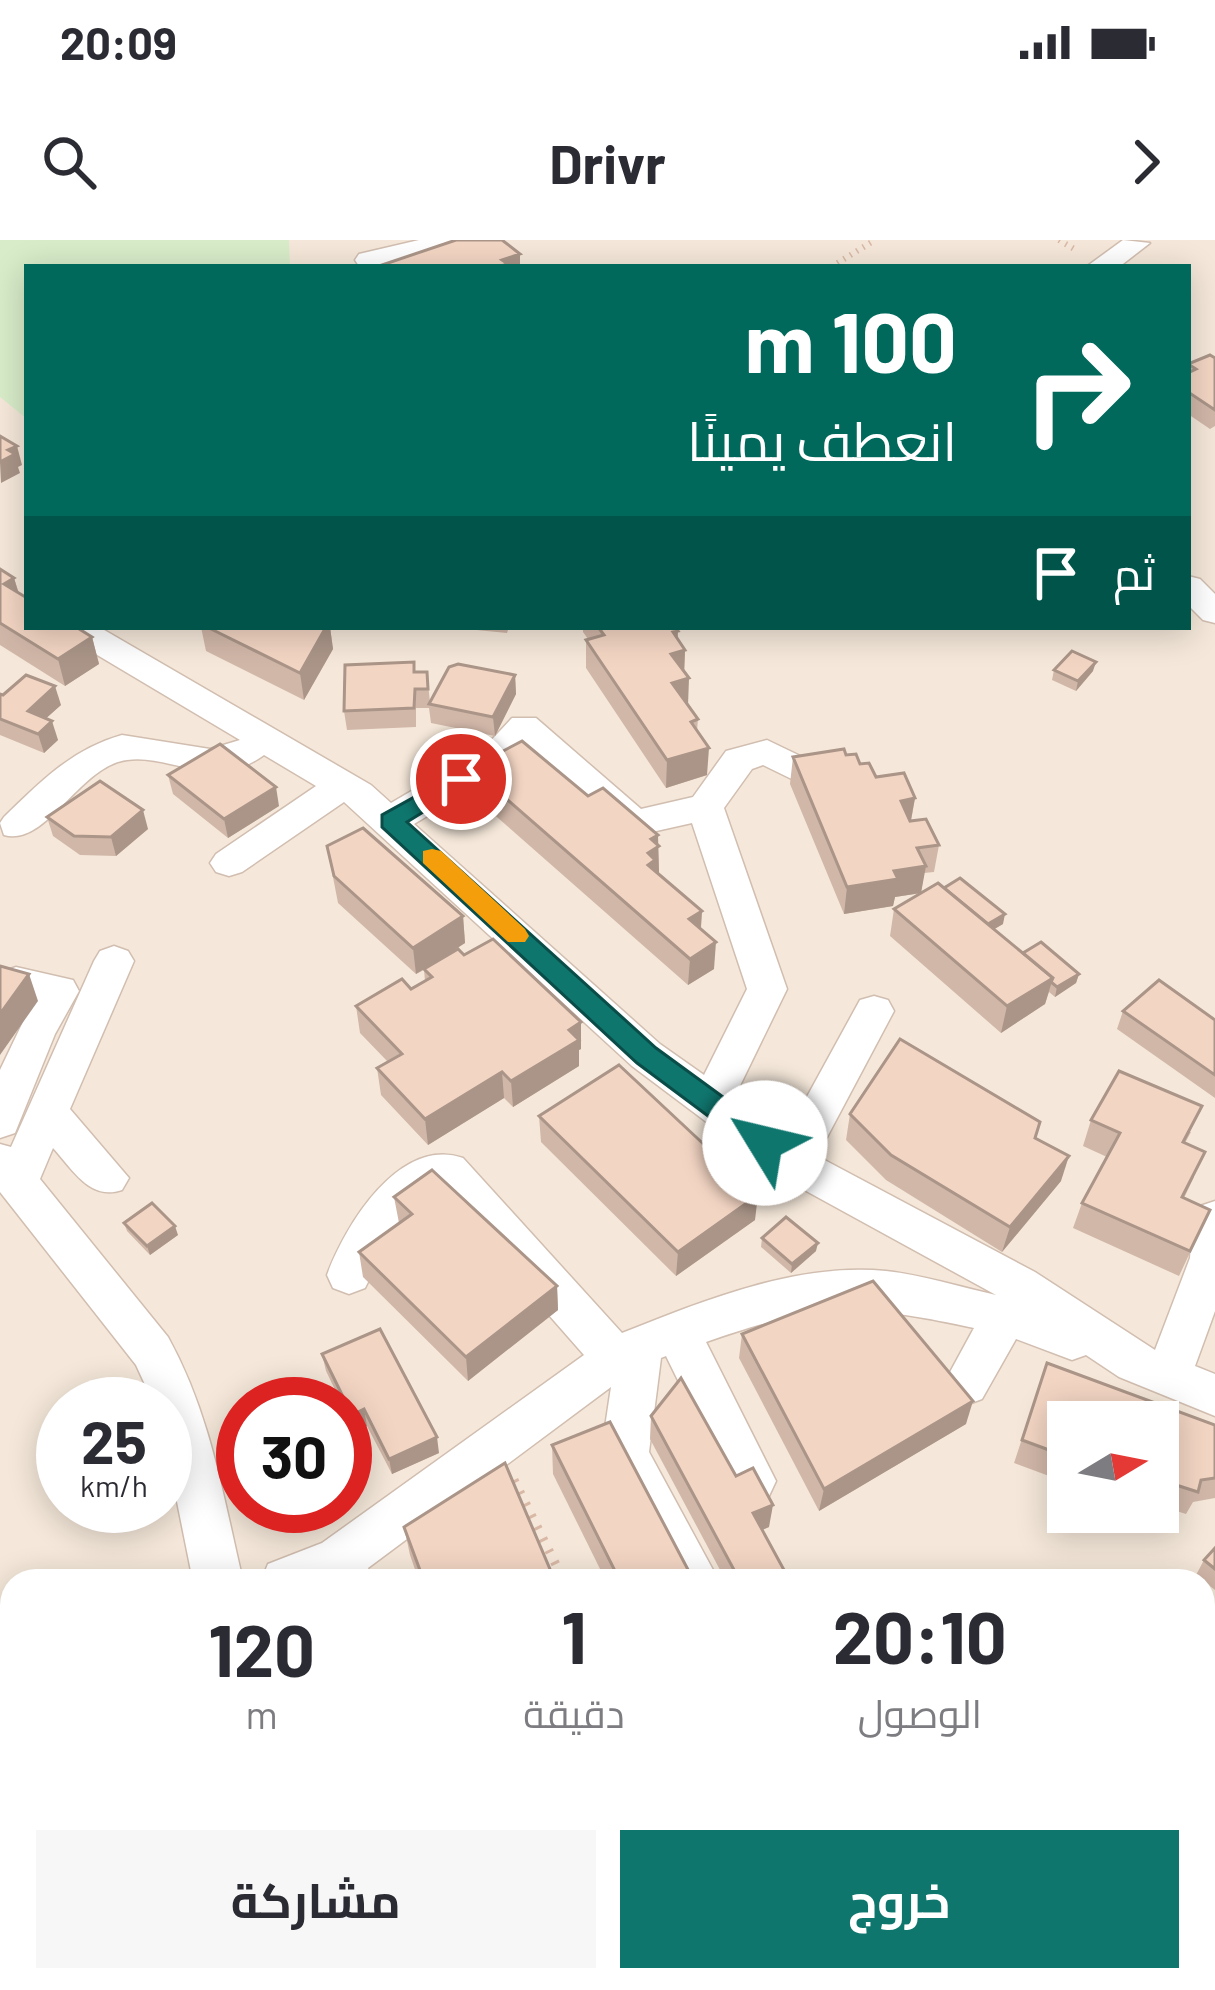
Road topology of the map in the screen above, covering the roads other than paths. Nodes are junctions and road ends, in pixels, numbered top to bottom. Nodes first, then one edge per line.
1 (453, 240) edge
2 (1137, 241) edge
3 (369, 260) dead end
4 (1104, 264) edge
5 (1191, 589) edge
6 (1215, 613) edge
7 (79, 630) edge
8 (282, 746) junction
9 (806, 774) edge
10 (343, 785) junction
11 (705, 808) junction
12 (390, 821) junction
13 (16, 826) dead end
14 (229, 863) dead end
15 (114, 961) dead end
16 (16, 982) edge
17 (874, 1011) dead end
18 (711, 1103) junction
19 (48, 1114) junction
20 (0, 1120) edge
21 (792, 1163) junction
22 (9, 1171) edge
23 (107, 1178) dead end
24 (1215, 1220) edge
25 (349, 1274) dead end
26 (1005, 1316) junction
27 (645, 1346) junction
28 (1152, 1370) junction
29 (966, 1385) edge
30 (1215, 1395) edge
31 (752, 1481) edge
32 (216, 1569) edge
33 (345, 1569) edge
34 (687, 1569) edge

1 - 3 street
2 - 4 street
5 - 6 street
7 - 8 street
8 - 10 street
8 - 13 street
9 - 11 street
10 - 12 street
10 - 14 street
11 - 12 street
11 - 18 street
12 - 18 street
15 - 19 street
16 - 20 street
17 - 21 street
18 - 21 street
19 - 22 street
19 - 23 street
21 - 28 street
22 - 32 street
24 - 28 street
25 - 27 street
26 - 27 street
26 - 28 street
26 - 29 street
27 - 31 street
27 - 33 street
27 - 34 street
28 - 30 street

